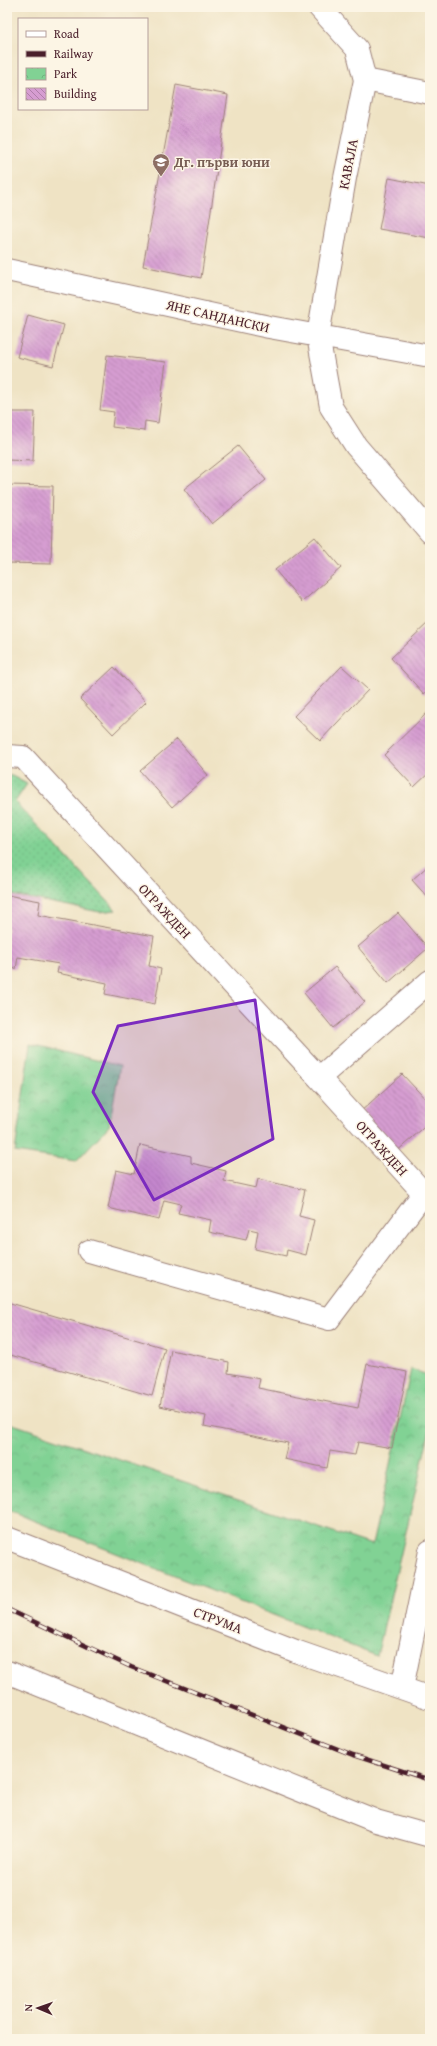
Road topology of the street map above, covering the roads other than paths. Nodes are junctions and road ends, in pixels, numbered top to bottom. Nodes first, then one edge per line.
1 (319, 7) edge
2 (365, 80) junction
3 (430, 92) edge
4 (7, 270) edge
5 (318, 336) junction
6 (430, 356) edge
7 (430, 532) edge
8 (7, 756) edge
9 (430, 981) edge
10 (319, 1078) junction
11 (427, 1197) edge
12 (89, 1251) dead end
13 (7, 1538) edge
14 (430, 1551) edge
15 (7, 1672) edge
16 (402, 1688) junction
17 (430, 1698) edge
18 (430, 1836) edge

1 - 2 street, КАВАЛА
2 - 3 street
2 - 5 street, КАВАЛА
4 - 5 street, ЯНЕ САНДАНСКИ
5 - 6 street, ЯНЕ САНДАНСКИ
5 - 7 street
8 - 10 street, ОГРАЖДЕН
9 - 10 street
10 - 11 street, ОГРАЖДЕН
11 - 12 street
13 - 16 street, СТРУМА
14 - 16 street
15 - 18 street
16 - 17 street, СТРУМА

